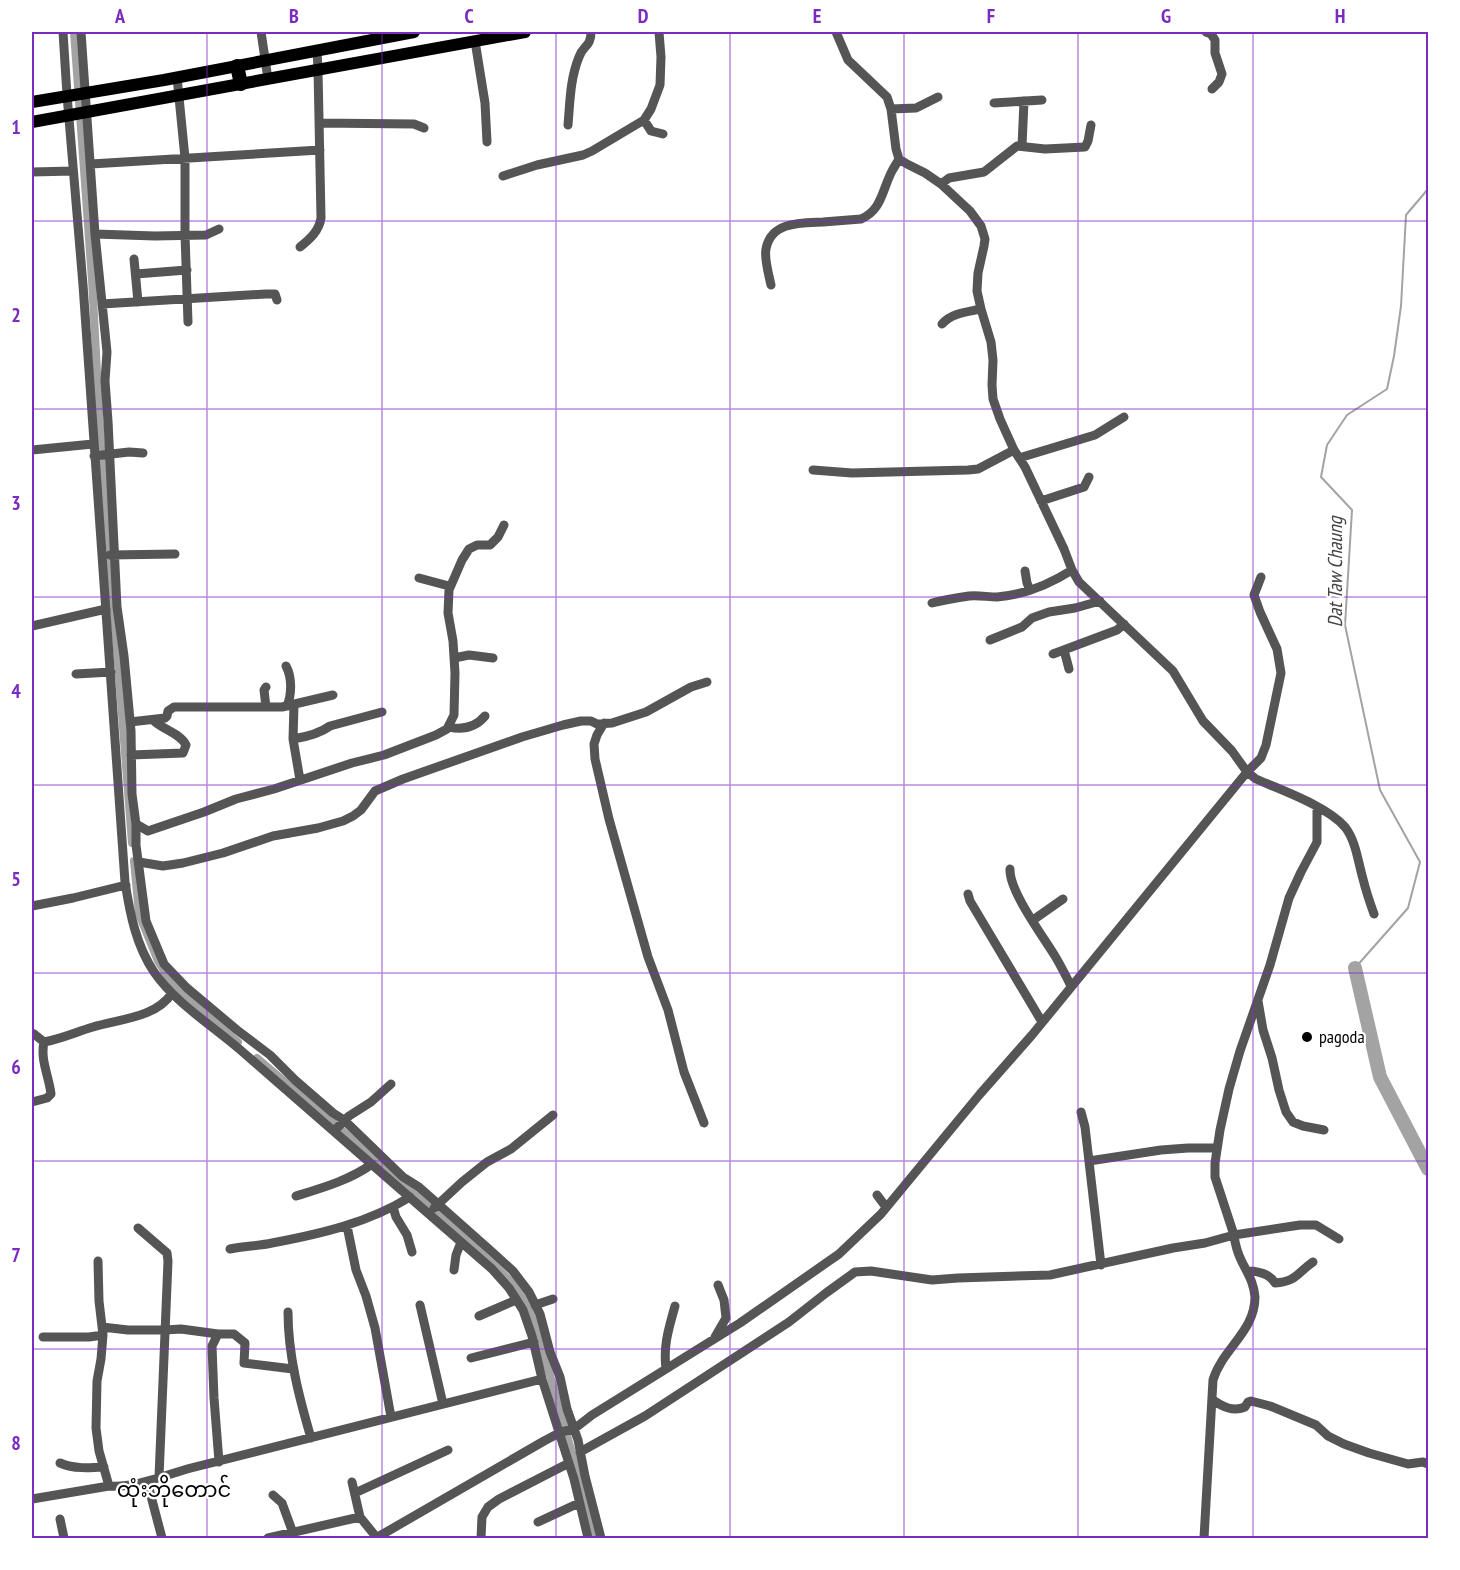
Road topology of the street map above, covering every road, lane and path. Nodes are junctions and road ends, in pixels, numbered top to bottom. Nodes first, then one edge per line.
1 (63, 32) edge
2 (81, 32) edge
3 (261, 32) edge
4 (414, 32) edge
5 (525, 32) edge
6 (591, 32) edge
7 (659, 32) edge
8 (836, 32) edge
9 (1206, 32) edge
10 (475, 41) junction
11 (317, 50) junction
12 (265, 60) junction
13 (237, 66) junction
14 (318, 70) junction
15 (177, 77) junction
16 (268, 79) junction
17 (241, 84) junction
18 (1212, 89) dead end
19 (76, 93) junction
20 (179, 96) junction
21 (938, 97) dead end
22 (1042, 100) dead end
23 (1024, 101) junction
24 (32, 102) edge
25 (994, 103) dead end
26 (891, 109) junction
27 (77, 113) junction
28 (644, 120) junction
29 (32, 122) edge
30 (319, 123) junction
31 (568, 125) dead end
32 (1091, 125) dead end
33 (424, 128) dead end
34 (663, 134) dead end
35 (487, 142) dead end
36 (1022, 146) junction
37 (320, 150) junction
38 (185, 158) junction
39 (899, 159) junction
40 (91, 164) junction
41 (73, 171) junction
42 (32, 172) edge
43 (503, 176) dead end
44 (941, 184) junction
45 (219, 229) dead end
46 (95, 234) junction
47 (185, 235) junction
48 (300, 247) dead end
49 (134, 259) dead end
50 (187, 270) junction
51 (136, 274) junction
52 (771, 285) dead end
53 (188, 298) junction
54 (277, 300) dead end
55 (138, 302) junction
56 (102, 304) junction
57 (981, 309) junction
58 (188, 322) dead end
59 (942, 324) dead end
60 (1124, 417) dead end
61 (93, 444) junction
62 (32, 450) edge
63 (143, 453) dead end
64 (1016, 454) junction
65 (101, 456) junction
66 (813, 470) dead end
67 (1089, 477) dead end
68 (1041, 501) junction
69 (504, 525) dead end
70 (175, 554) dead end
71 (109, 555) junction
72 (1072, 570) junction
73 (1025, 571) dead end
74 (1260, 577) dead end
75 (419, 578) dead end
76 (449, 586) junction
77 (1030, 590) junction
78 (1100, 601) junction
79 (932, 603) dead end
80 (106, 609) junction
81 (1124, 624) junction
82 (32, 626) edge
83 (990, 640) dead end
84 (1064, 650) junction
85 (1053, 654) dead end
86 (454, 658) junction
87 (492, 658) dead end
88 (286, 666) dead end
89 (1069, 669) dead end
90 (111, 672) junction
91 (76, 674) dead end
92 (707, 682) dead end
93 (263, 688) dead end
94 (333, 695) dead end
95 (291, 706) junction
96 (264, 707) junction
97 (382, 712) dead end
98 (485, 716) dead end
99 (153, 720) junction
100 (130, 722) junction
101 (604, 723) junction
102 (448, 728) junction
103 (293, 739) junction
104 (131, 755) junction
105 (1247, 771) junction
106 (300, 780) junction
107 (126, 789) junction
108 (1317, 807) junction
109 (136, 824) junction
110 (139, 862) junction
111 (1010, 869) dead end
112 (126, 885) junction
113 (968, 894) dead end
114 (1063, 899) dead end
115 (32, 906) edge
116 (1374, 914) dead end
117 (1033, 920) junction
118 (1071, 986) junction
119 (172, 993) junction
120 (1258, 999) junction
121 (1042, 1022) junction
122 (32, 1034) edge
123 (44, 1042) junction
124 (391, 1084) dead end
125 (32, 1102) edge
126 (1081, 1112) dead end
127 (553, 1115) dead end
128 (704, 1123) dead end
129 (339, 1126) junction
130 (1324, 1130) dead end
131 (1217, 1148) junction
132 (1089, 1161) junction
133 (372, 1164) junction
134 (877, 1194) dead end
135 (296, 1196) dead end
136 (410, 1197) junction
137 (393, 1207) junction
138 (886, 1207) junction
139 (433, 1209) junction
140 (347, 1226) junction
141 (138, 1228) dead end
142 (1234, 1235) junction
143 (1338, 1239) dead end
144 (461, 1242) junction
145 (230, 1250) dead end
146 (412, 1252) dead end
147 (98, 1261) dead end
148 (1313, 1262) dead end
149 (1101, 1265) junction
150 (454, 1270) dead end
151 (1247, 1271) junction
152 (718, 1285) dead end
153 (553, 1299) dead end
154 (516, 1300) junction
155 (420, 1305) dead end
156 (535, 1305) junction
157 (675, 1306) dead end
158 (288, 1312) dead end
159 (479, 1316) dead end
160 (165, 1330) junction
161 (102, 1331) junction
162 (218, 1334) junction
163 (43, 1337) dead end
164 (714, 1339) junction
165 (534, 1342) junction
166 (471, 1358) dead end
167 (293, 1369) junction
168 (666, 1369) junction
169 (542, 1379) junction
170 (1213, 1400) junction
171 (443, 1404) junction
172 (391, 1418) junction
173 (566, 1431) junction
174 (311, 1438) junction
175 (448, 1450) dead end
176 (580, 1452) junction
177 (219, 1462) junction
178 (60, 1463) dead end
179 (569, 1463) junction
180 (1428, 1464) edge
181 (104, 1467) junction
182 (159, 1477) junction
183 (352, 1482) dead end
184 (109, 1486) junction
185 (149, 1486) junction
186 (355, 1493) junction
187 (273, 1495) dead end
188 (32, 1499) edge
189 (575, 1505) junction
190 (360, 1517) junction
191 (60, 1520) dead end
192 (538, 1522) dead end
193 (293, 1533) junction
194 (381, 1537) edge
195 (64, 1539) edge
196 (162, 1539) edge
197 (268, 1539) edge
198 (481, 1539) edge
199 (588, 1539) edge
200 (601, 1539) edge
201 (1204, 1539) edge

1 - 19 street
2 - 19 street
3 - 12 street
4 - 11 main road
5 - 10 main road
6 - 31 street
7 - 28 street
8 - 26 street
9 - 18 street
10 - 14 main road
10 - 35 street
11 - 12 main road
11 - 14 street
12 - 13 main road
12 - 16 street
13 - 15 main road
13 - 17 highway
14 - 16 main road
14 - 30 street
15 - 19 main road
15 - 20 street
16 - 17 main road
17 - 20 main road
19 - 24 main road
19 - 27 street
19 - 27 street
20 - 27 main road
20 - 38 street
21 - 26 street
22 - 23 street
23 - 25 street
23 - 36 street
26 - 39 street
27 - 29 main road
27 - 40 street
27 - 41 street
28 - 34 street
28 - 43 street
30 - 33 street
30 - 37 street
32 - 36 street
36 - 44 street
37 - 38 street
37 - 48 street
38 - 40 street
38 - 47 street
39 - 44 street
39 - 52 street
40 - 46 street
41 - 42 street
41 - 61 street
44 - 57 street
45 - 47 street
46 - 47 street
46 - 56 street
47 - 50 street
49 - 51 street
50 - 51 street
50 - 53 street
51 - 55 street
53 - 54 street
53 - 55 street
53 - 58 street
55 - 56 street
56 - 65 street
57 - 59 street
57 - 64 street
60 - 64 street
61 - 62 street
61 - 65 street
63 - 65 street
64 - 66 street
64 - 68 street
65 - 71 street
65 - 71 street
67 - 68 street
68 - 72 street
69 - 76 street
70 - 71 street
71 - 80 street
71 - 100 street
72 - 77 street
72 - 78 street
73 - 77 street
74 - 105 street
75 - 76 street
76 - 86 street
77 - 79 street
78 - 81 street
78 - 83 street
80 - 82 street
80 - 90 street
81 - 84 street
81 - 105 street
84 - 85 street
84 - 89 street
86 - 87 street
86 - 102 street
88 - 95 street
90 - 91 street
90 - 107 street
92 - 101 street
93 - 96 street
94 - 95 street
95 - 96 street
95 - 103 street
96 - 99 street
97 - 103 street
98 - 102 street
99 - 100 street
99 - 104 street
100 - 104 street
101 - 110 street
101 - 128 street
102 - 106 street
103 - 106 street
104 - 107 street
105 - 108 street
105 - 118 street
106 - 109 street
107 - 109 street
107 - 112 street
108 - 116 street
108 - 120 street
109 - 110 street
110 - 129 street
111 - 117 street
112 - 115 street
112 - 119 street
113 - 121 street
114 - 117 street
117 - 118 street
118 - 121 street
119 - 123 street
119 - 129 street
120 - 130 street
120 - 131 street
121 - 138 street
122 - 123 street
123 - 125 street
124 - 129 street
126 - 132 street
127 - 139 street
129 - 133 street
129 - 139 street
131 - 132 street
131 - 142 street
132 - 149 street
133 - 135 street
133 - 136 street
134 - 138 street
136 - 137 street
136 - 139 street
137 - 140 street
137 - 146 street
138 - 164 street
139 - 144 street
139 - 156 street
140 - 145 street
140 - 172 street
141 - 160 street
142 - 143 street
142 - 149 street
142 - 151 street
144 - 150 street
144 - 154 street
147 - 161 street
148 - 151 street
149 - 176 street
151 - 170 street
152 - 164 street
153 - 156 street
154 - 159 street
154 - 165 street
155 - 171 street
156 - 173 street
157 - 168 street
158 - 167 street
160 - 161 street
160 - 162 street
160 - 182 street
161 - 163 street
161 - 181 street
162 - 167 street
162 - 177 street
164 - 168 street
165 - 166 street
165 - 169 street
167 - 174 street
168 - 173 street
169 - 171 street
169 - 173 street
170 - 180 street
170 - 201 street
171 - 172 street
172 - 174 street
173 - 176 street
173 - 179 street
173 - 194 street
174 - 177 street
175 - 186 street
176 - 200 street
177 - 182 street
178 - 181 street
179 - 189 street
179 - 198 street
181 - 184 street
182 - 185 street
183 - 186 street
184 - 185 street
184 - 188 street
185 - 196 street
186 - 190 street
187 - 193 street
189 - 192 street
189 - 199 street
190 - 193 street
190 - 194 street
191 - 195 street
193 - 197 street

